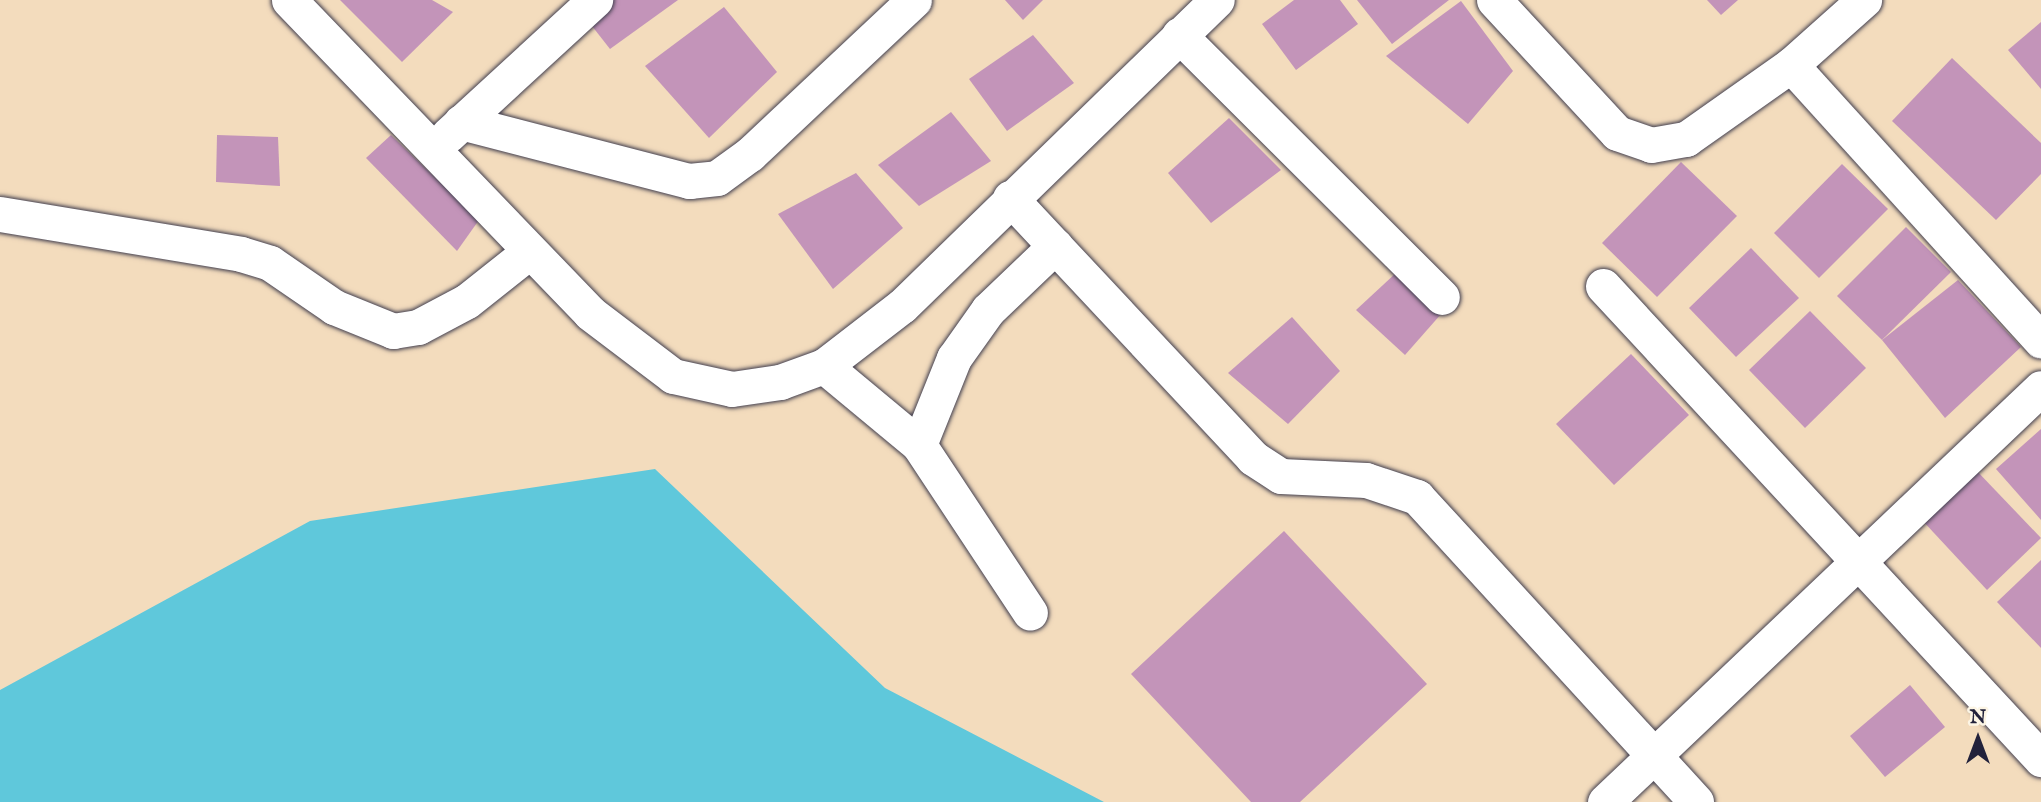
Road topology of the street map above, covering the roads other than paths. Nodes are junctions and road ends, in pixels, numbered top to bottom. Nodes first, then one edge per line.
1 (289, 0) edge
2 (595, 0) edge
3 (914, 0) edge
4 (1217, 0) edge
5 (1494, 0) edge
6 (1864, 0) edge
7 (1179, 35) junction
8 (1791, 65) junction
9 (461, 122) junction
10 (433, 149) junction
11 (1010, 198) junction
12 (0, 214) edge
13 (1055, 246) junction
14 (530, 251) junction
15 (1603, 286) dead end
16 (1442, 297) dead end
17 (2041, 341) edge
18 (824, 366) junction
19 (2041, 388) edge
20 (919, 445) junction
21 (1858, 561) junction
22 (1030, 612) dead end
23 (1653, 757) junction
24 (2041, 759) edge
25 (1605, 802) edge
26 (1696, 802) edge

1 - 10 street
2 - 9 street
3 - 9 street
4 - 7 street
5 - 8 street
6 - 8 street
7 - 11 street
7 - 16 street
8 - 17 street
9 - 10 street
10 - 14 street
11 - 13 street
11 - 18 street
12 - 14 street
13 - 20 street
13 - 23 street
14 - 18 street
15 - 21 street
18 - 20 street
19 - 21 street
20 - 22 street
21 - 23 street
21 - 24 street
23 - 25 street
23 - 26 street

